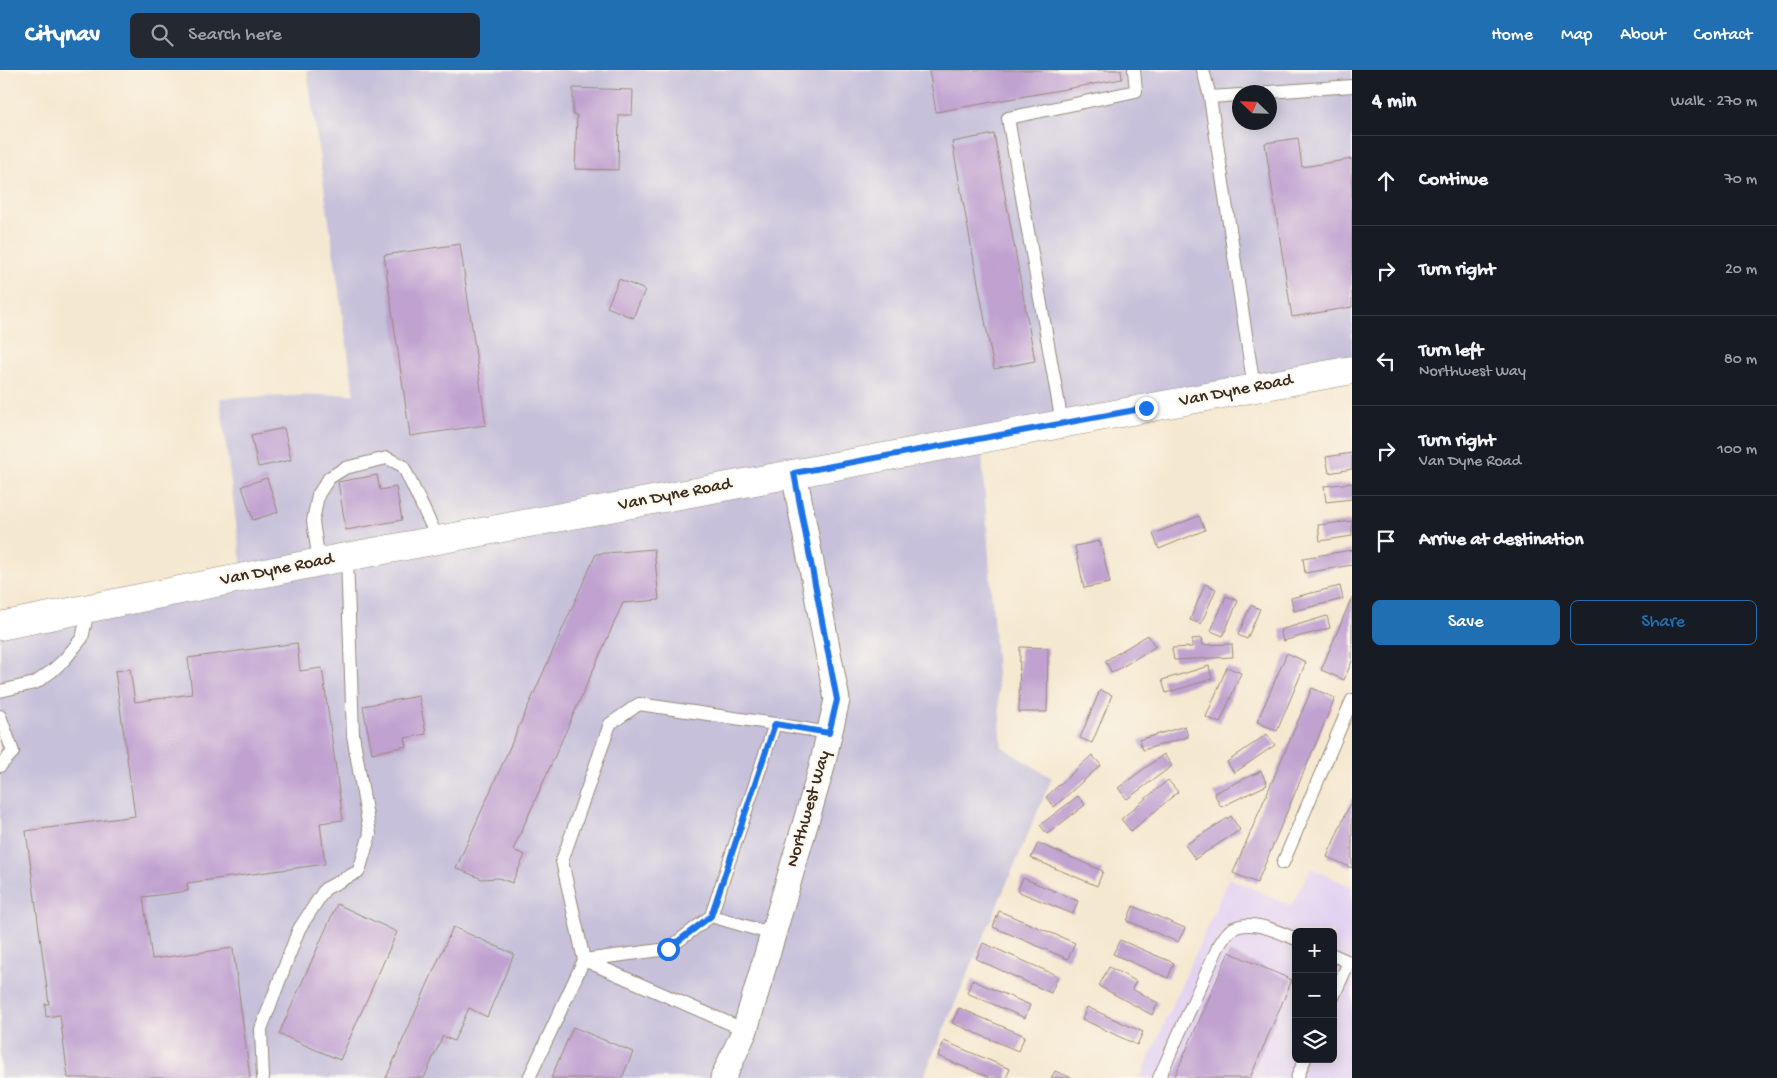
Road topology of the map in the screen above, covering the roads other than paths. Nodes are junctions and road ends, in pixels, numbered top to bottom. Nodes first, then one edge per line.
1 (1134, 70) edge
2 (1204, 70) edge
3 (1352, 86) edge
4 (1277, 91) edge
5 (1232, 96) edge
6 (1210, 97) junction
7 (1352, 370) edge
8 (1254, 388) junction
9 (1062, 424) junction
10 (794, 473) junction
11 (438, 539) junction
12 (347, 556) junction
13 (319, 562) junction
14 (89, 608) junction
15 (0, 626) edge
16 (0, 691) edge
17 (1352, 700) edge
18 (0, 716) edge
19 (775, 724) junction
20 (829, 733) junction
21 (0, 766) edge
22 (1284, 863) dead end
23 (711, 916) junction
24 (773, 934) junction
25 (1292, 937) edge
26 (1337, 957) edge
27 (584, 960) junction
28 (1337, 988) edge
29 (745, 1030) junction
30 (1303, 1063) edge
31 (262, 1078) edge
32 (529, 1078) edge
33 (723, 1078) edge
34 (1159, 1078) edge
35 (1297, 1078) edge

1 - 9 lane
2 - 6 lane
3 - 4 lane
5 - 6 lane
6 - 8 lane
7 - 8 street, Van Dyne Road
8 - 9 street, Van Dyne Road
9 - 10 street, Van Dyne Road
10 - 11 street, Van Dyne Road
10 - 20 street, Northwest Way
11 - 12 street, Van Dyne Road
11 - 13 lane
12 - 13 street, Van Dyne Road
12 - 31 lane
13 - 14 street, Van Dyne Road
14 - 15 street, Van Dyne Road
14 - 16 lane
17 - 22 lane
18 - 21 lane
19 - 20 lane
19 - 23 lane
19 - 27 lane
20 - 24 street, Northwest Way
23 - 24 lane
23 - 27 lane
24 - 29 street, Northwest Way
25 - 34 lane
26 - 28 lane
27 - 29 lane
27 - 32 lane
29 - 33 street, Northwest Way
30 - 35 lane

